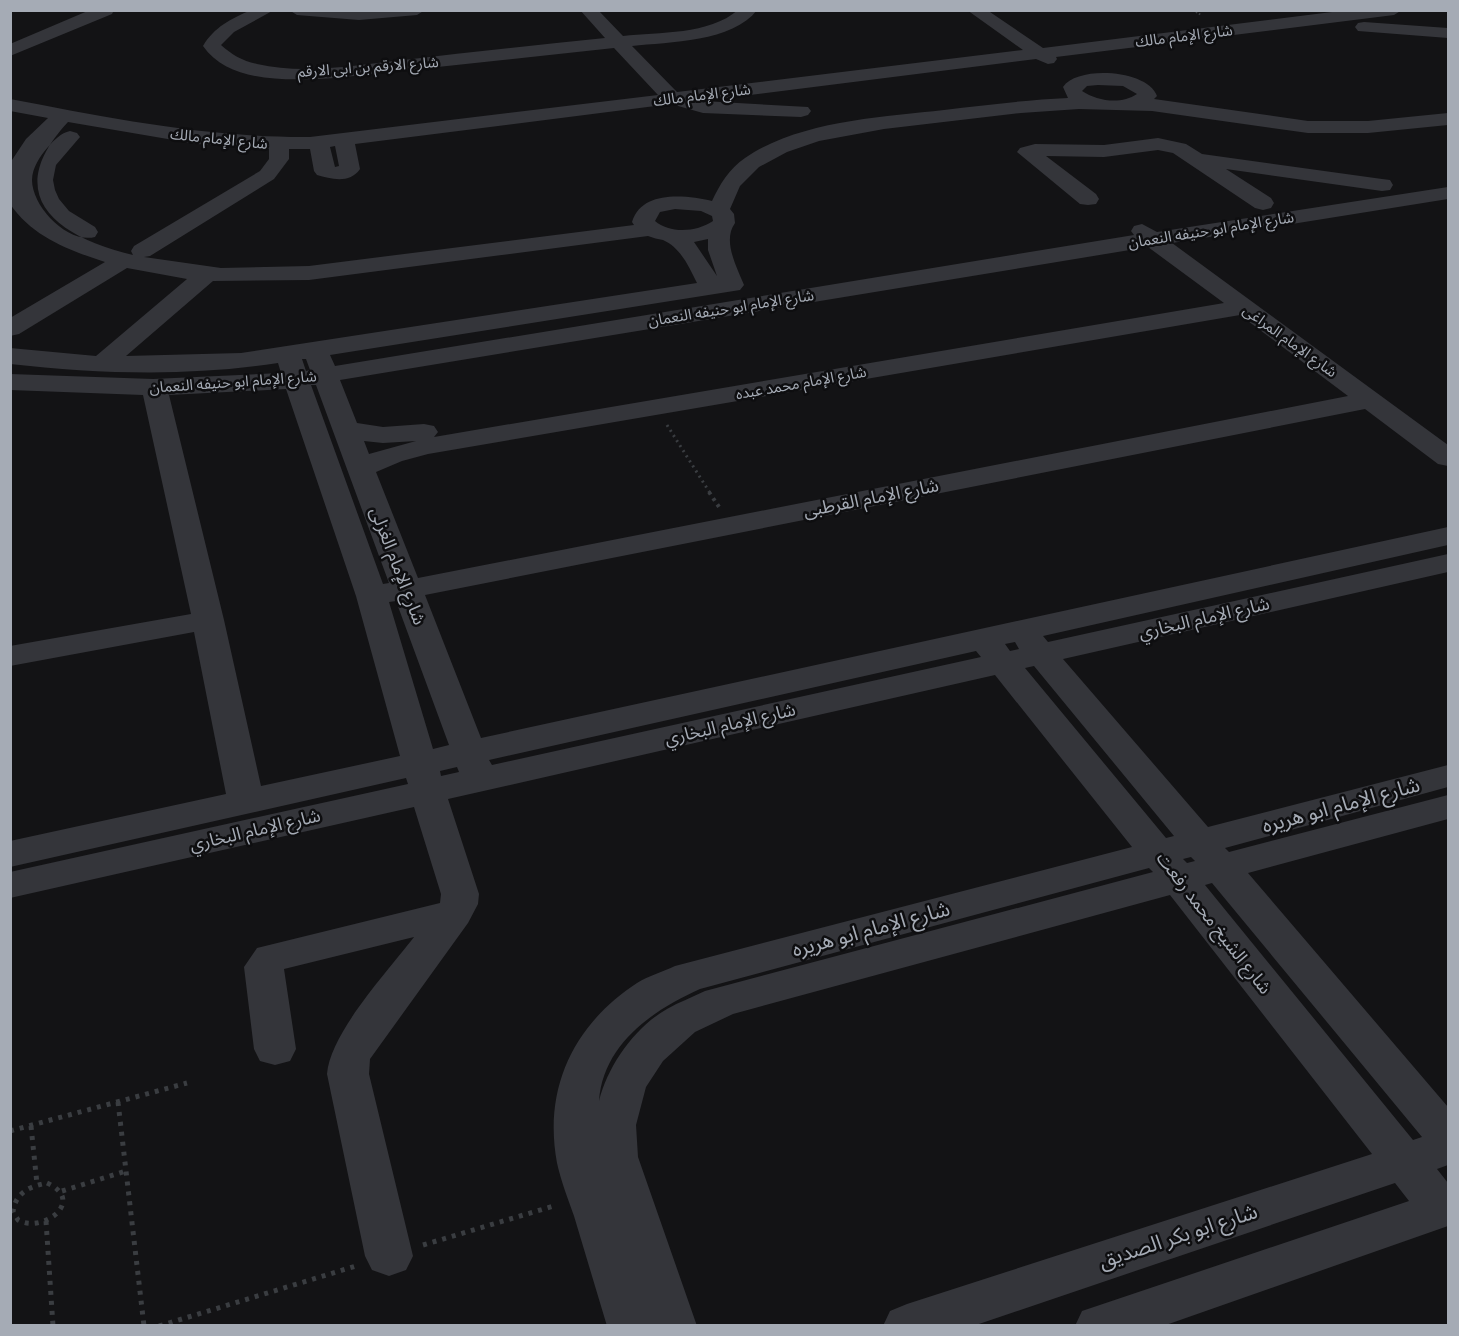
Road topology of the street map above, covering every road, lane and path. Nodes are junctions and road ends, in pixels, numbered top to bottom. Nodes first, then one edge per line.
1 (80, 10) edge
2 (106, 10) edge
3 (266, 10) edge
4 (290, 10) edge
5 (297, 10) edge
6 (417, 10) edge
7 (730, 10) edge
8 (748, 10) edge
9 (975, 10) edge
10 (994, 10) edge
11 (1309, 10) edge
12 (1394, 10) edge
13 (580, 14) edge
14 (1284, 24) junction
15 (1449, 33) edge
16 (10, 39) edge
17 (605, 40) junction
18 (1042, 49) junction
19 (10, 51) edge
20 (612, 61) dead end
21 (406, 62) junction
22 (1083, 83) junction
23 (10, 92) edge
24 (640, 94) junction
25 (669, 95) junction
26 (1137, 95) junction
27 (1098, 103) junction
28 (10, 105) edge
29 (801, 111) dead end
30 (64, 115) junction
31 (1445, 119) edge
32 (89, 120) junction
33 (344, 140) junction
34 (319, 142) junction
35 (279, 144) junction
36 (1194, 158) junction
37 (723, 162) dead end
38 (1449, 175) edge
39 (1382, 185) junction
40 (14, 191) edge
41 (1449, 194) edge
42 (1088, 199) dead end
43 (1263, 203) junction
44 (720, 219) junction
45 (1131, 223) joint
46 (654, 227) junction
47 (1155, 229) junction
48 (1179, 235) junction
49 (132, 256) junction
50 (826, 270) dead end
51 (207, 274) junction
52 (756, 281) dead end
53 (722, 286) junction
54 (1237, 302) junction
55 (10, 329) edge
56 (10, 356) edge
57 (889, 361) junction
58 (102, 364) junction
59 (306, 365) junction
60 (10, 382) edge
61 (156, 389) junction
62 (1371, 400) junction
63 (655, 408) junction
64 (1439, 423) dead end
65 (346, 430) junction
66 (1449, 458) edge
67 (360, 468) junction
68 (731, 526) junction
69 (1449, 536) edge
70 (1449, 563) edge
71 (407, 589) junction
72 (372, 596) junction
73 (208, 620) junction
74 (1012, 647) junction
75 (10, 656) edge
76 (475, 766) junction
77 (1449, 776) edge
78 (424, 778) junction
79 (246, 802) junction
80 (1449, 807) edge
81 (1335, 822) junction
82 (10, 854) edge
83 (1210, 855) junction
84 (1169, 866) junction
85 (10, 885) edge
86 (454, 913) junction
87 (275, 1048) dead end
88 (187, 1083) dead end
89 (118, 1102) junction
90 (31, 1126) junction
91 (10, 1131) edge
92 (1449, 1137) edge
93 (1449, 1147) edge
94 (1404, 1162) junction
95 (126, 1171) junction
96 (37, 1184) junction
97 (63, 1191) junction
98 (1445, 1208) edge
99 (46, 1221) junction
100 (389, 1256) dead end
101 (52, 1326) edge
102 (144, 1326) edge
103 (632, 1326) edge
104 (673, 1326) edge
105 (907, 1326) edge
106 (1099, 1326) edge

1 - 16 street
2 - 19 street
3 - 21 street, شارع الارقم بن ابى الارقم
4 - 21 street, شارع الارقم بن ابى الارقم
5 - 6 street
7 - 17 street
8 - 17 street
9 - 18 street
10 - 18 street
11 - 18 street, شارع الإمام مالك
12 - 14 street, شارع الإمام مالك
13 - 17 street
14 - 15 street
14 - 18 street, شارع الإمام مالك
17 - 20 street
17 - 21 street, شارع الارقم بن ابى الارقم
17 - 25 street
18 - 22 street
18 - 25 street, شارع الإمام مالك
22 - 26 street
22 - 27 street
22 - 37 street
23 - 24 street, شارع الإمام مالك
24 - 25 street, شارع الإمام مالك
24 - 33 street, شارع الإمام مالك
25 - 29 street
26 - 27 street
26 - 31 street
27 - 44 street
28 - 30 street, شارع الإمام مالك
30 - 32 street, شارع الإمام مالك
30 - 40 street
32 - 35 street, شارع الإمام مالك
32 - 49 street
33 - 34 street, شارع الإمام مالك
33 - 34 street
34 - 35 street, شارع الإمام مالك
35 - 49 street
36 - 39 street
36 - 42 street
36 - 43 street
38 - 39 street, شارع الإمام ابو حنيفه النعمان
39 - 43 street, شارع الإمام ابو حنيفه النعمان
40 - 49 street
41 - 48 street, شارع الإمام ابو حنيفه النعمان
43 - 47 street, شارع الإمام ابو حنيفه النعمان
44 - 46 street
44 - 46 street
44 - 53 street
45 - 47 street, شارع الإمام المراغى
45 - 50 street, شارع الإمام ابو حنيفه النعمان
46 - 49 street
46 - 51 street
46 - 53 street
47 - 48 street, شارع الإمام المراغى
47 - 54 street, شارع الإمام المراغى
47 - 59 street, شارع الإمام ابو حنيفه النعمان
48 - 64 street, شارع الإمام المراغى
49 - 51 street
49 - 55 street
51 - 58 street
52 - 53 street, شارع الإمام ابو حنيفه النعمان
53 - 59 street, شارع الإمام ابو حنيفه النعمان
54 - 57 street, شارع الإمام محمد عبده
54 - 62 street, شارع الإمام المراغى
56 - 58 street, شارع الإمام ابو حنيفه النعمان
57 - 63 street, شارع الإمام محمد عبده
57 - 65 street, شارع الإمام محمد عبده
58 - 59 street, شارع الإمام ابو حنيفه النعمان
59 - 61 street, شارع الإمام ابو حنيفه النعمان
59 - 65 street, شارع الإمام الغزلى
59 - 72 street, شارع الإمام الغزلى
60 - 61 street, شارع الإمام ابو حنيفه النعمان
61 - 73 street
62 - 66 street, شارع الإمام المراغى
62 - 68 street, شارع الإمام القرطبى
63 - 67 street, شارع الإمام محمد عبده
63 - 68 path
65 - 67 street, شارع الإمام الغزلى
67 - 71 street, شارع الإمام الغزلى
68 - 71 street, شارع الإمام القرطبى
69 - 74 street, شارع الإمام البخاري
70 - 74 street, شارع الإمام البخاري
71 - 72 street, شارع الإمام القرطبى
71 - 76 street, شارع الإمام الغزلى
72 - 78 street, شارع الإمام الغزلى
73 - 75 street
73 - 79 street
74 - 76 street, شارع الإمام البخاري
74 - 83 street, شارع الشيخ محمد رفعت
74 - 84 street, شارع الشيخ محمد رفعت
76 - 78 street, شارع الإمام البخاري
77 - 81 street, شارع الإمام ابو هريره
78 - 79 street, شارع الإمام البخاري
78 - 85 street, شارع الإمام البخاري
78 - 86 street, شارع الإمام الغزلى
79 - 82 street, شارع الإمام البخاري
80 - 81 street, شارع الإمام ابو هريره
81 - 83 street, شارع الإمام ابو هريره
83 - 84 street, شارع الإمام ابو هريره
83 - 92 street, شارع الشيخ محمد رفعت
84 - 94 street, شارع الشيخ محمد رفعت
84 - 103 street, شارع الإمام ابو هريره
84 - 104 street, شارع الإمام ابو هريره
86 - 87 street
86 - 100 street
88 - 89 path
89 - 90 path
89 - 95 path
90 - 91 path
90 - 96 path
93 - 94 street, شارع ابو بكر الصديق
94 - 98 street, شارع الشيخ محمد رفعت
94 - 105 street, شارع ابو بكر الصديق
95 - 97 path
95 - 102 path
96 - 97 path
96 - 99 path
97 - 99 path
98 - 106 street
99 - 101 path

